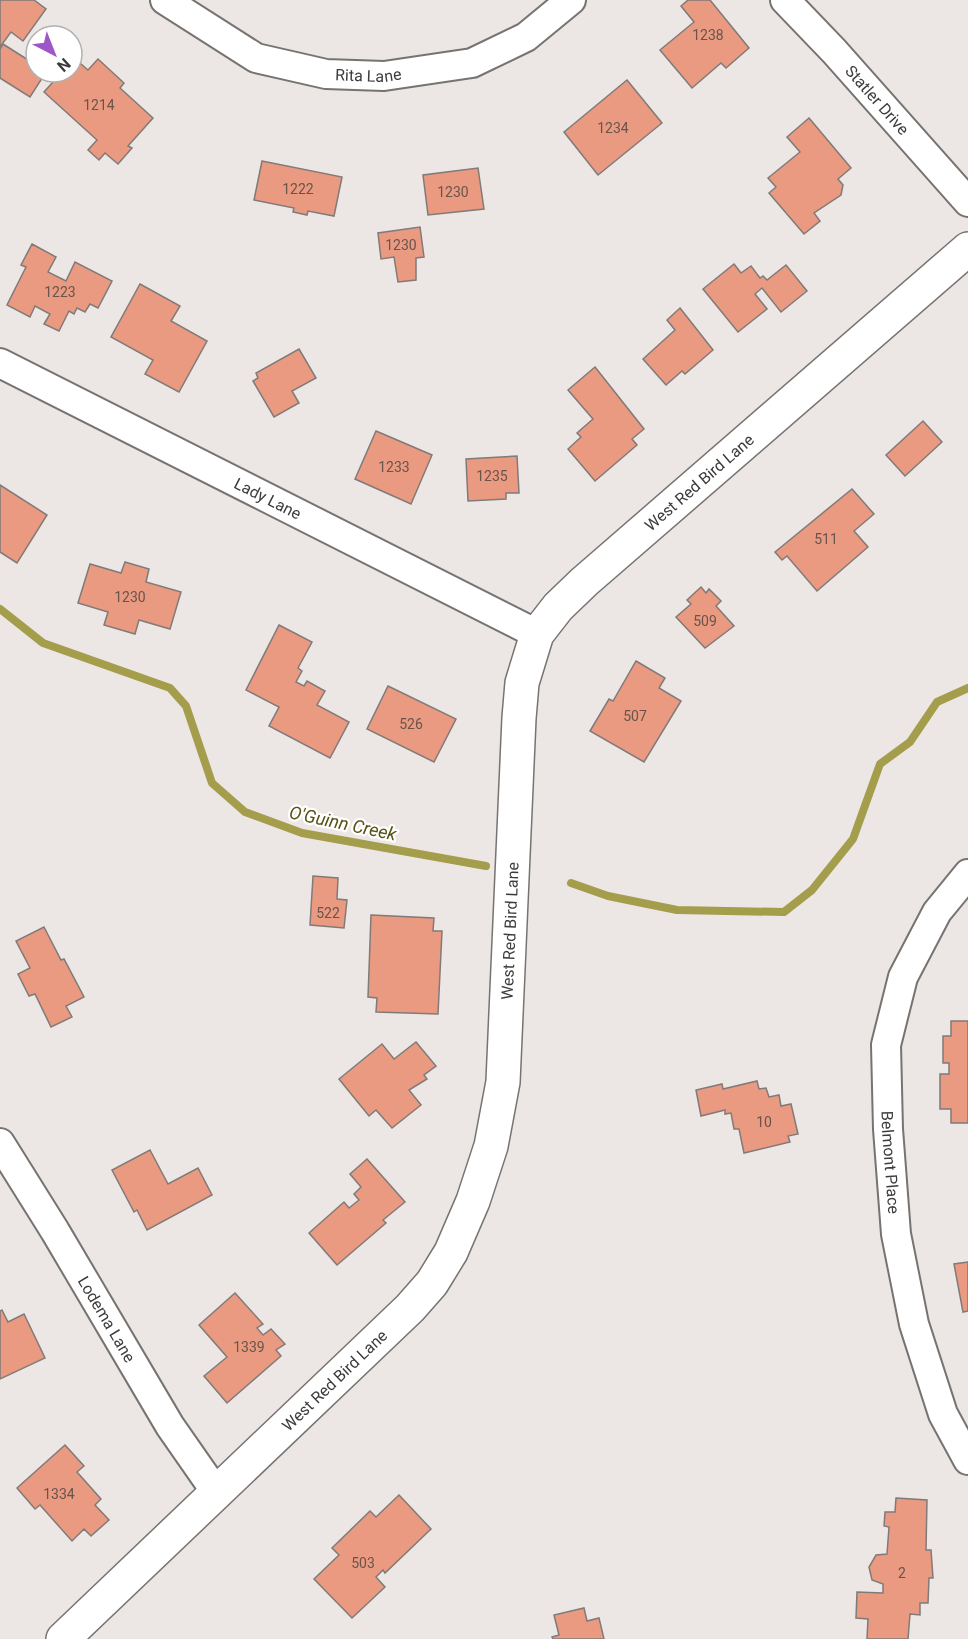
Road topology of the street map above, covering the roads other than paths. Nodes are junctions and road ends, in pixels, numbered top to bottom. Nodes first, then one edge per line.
1 (165, 0) edge
2 (571, 0) edge
3 (784, 0) edge
4 (968, 202) edge
5 (968, 249) edge
6 (0, 363) edge
7 (537, 634) junction
8 (968, 874) edge
9 (0, 1143) edge
10 (968, 1460) edge
11 (216, 1492) junction
12 (63, 1639) edge

1 - 2 street, Rita Lane
3 - 4 street, Statler Drive
5 - 7 street, West Red Bird Lane
6 - 7 street, Lady Lane
7 - 11 street, West Red Bird Lane
8 - 10 street, Belmont Place
9 - 11 street, Lodema Lane
11 - 12 street, West Red Bird Lane

